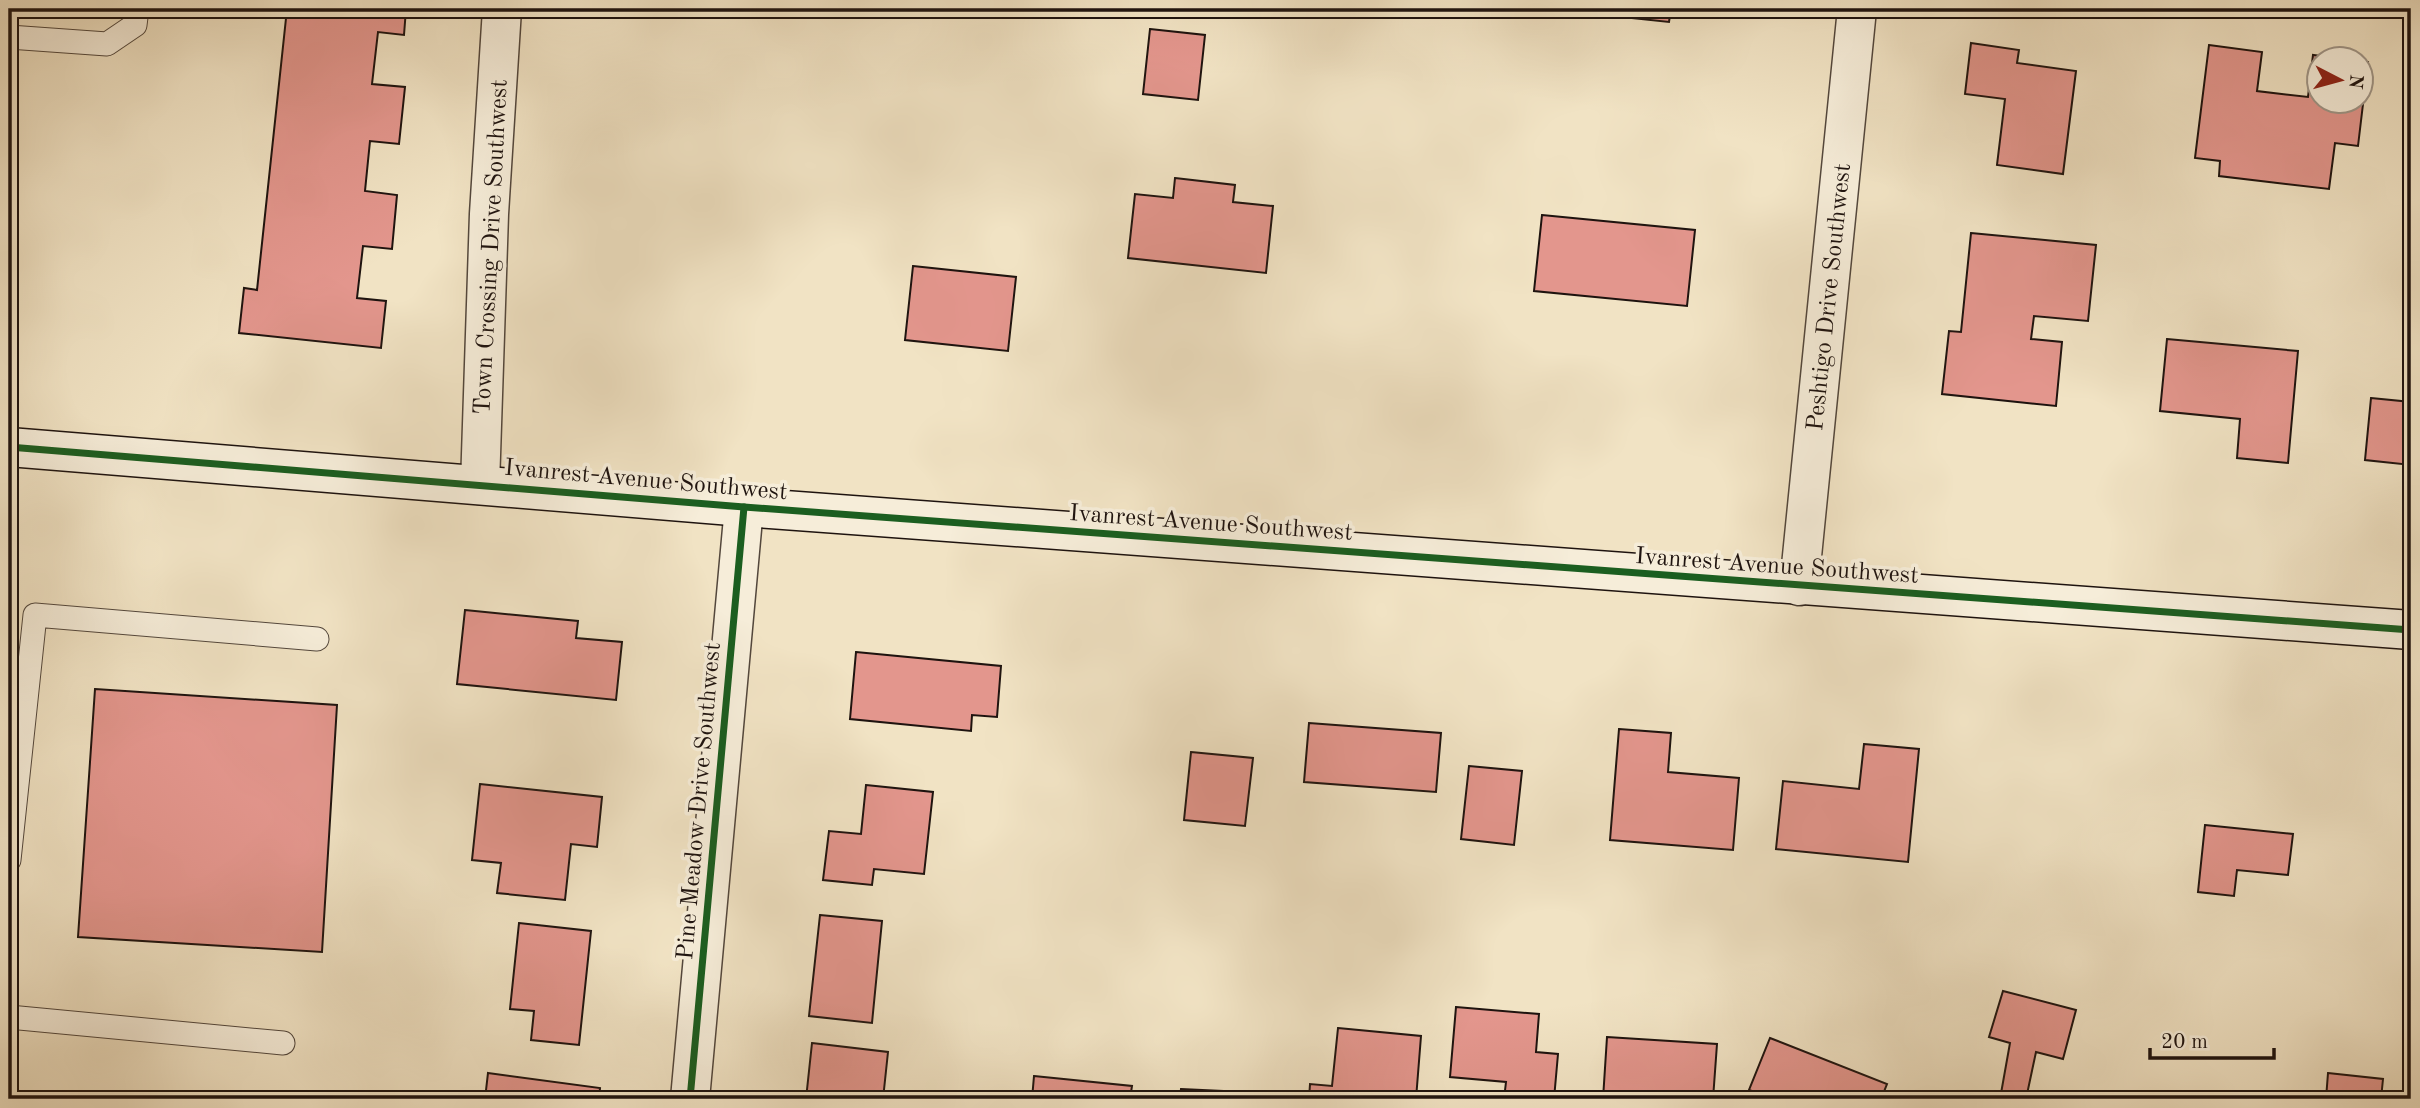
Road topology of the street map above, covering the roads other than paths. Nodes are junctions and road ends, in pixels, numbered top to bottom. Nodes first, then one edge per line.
1 (137, 9) edge
2 (502, 9) edge
3 (1857, 9) edge
4 (9, 37) edge
5 (9, 447) edge
6 (480, 485) junction
7 (744, 507) junction
8 (1799, 586) junction
9 (2411, 630) edge
10 (317, 639) dead end
11 (10, 811) edge
12 (9, 860) edge
13 (9, 1017) edge
14 (283, 1043) dead end
15 (690, 1099) edge

1 - 4 lane
2 - 6 street, Town Crossing Drive Southwest
3 - 8 street, Peshtigo Drive Southwest
5 - 6 street, Ivanrest Avenue Southwest
6 - 7 street, Ivanrest Avenue Southwest
7 - 8 street, Ivanrest Avenue Southwest
7 - 15 street, Pine Meadow Drive Southwest
8 - 9 street, Ivanrest Avenue Southwest
10 - 11 lane
11 - 12 lane
13 - 14 lane

